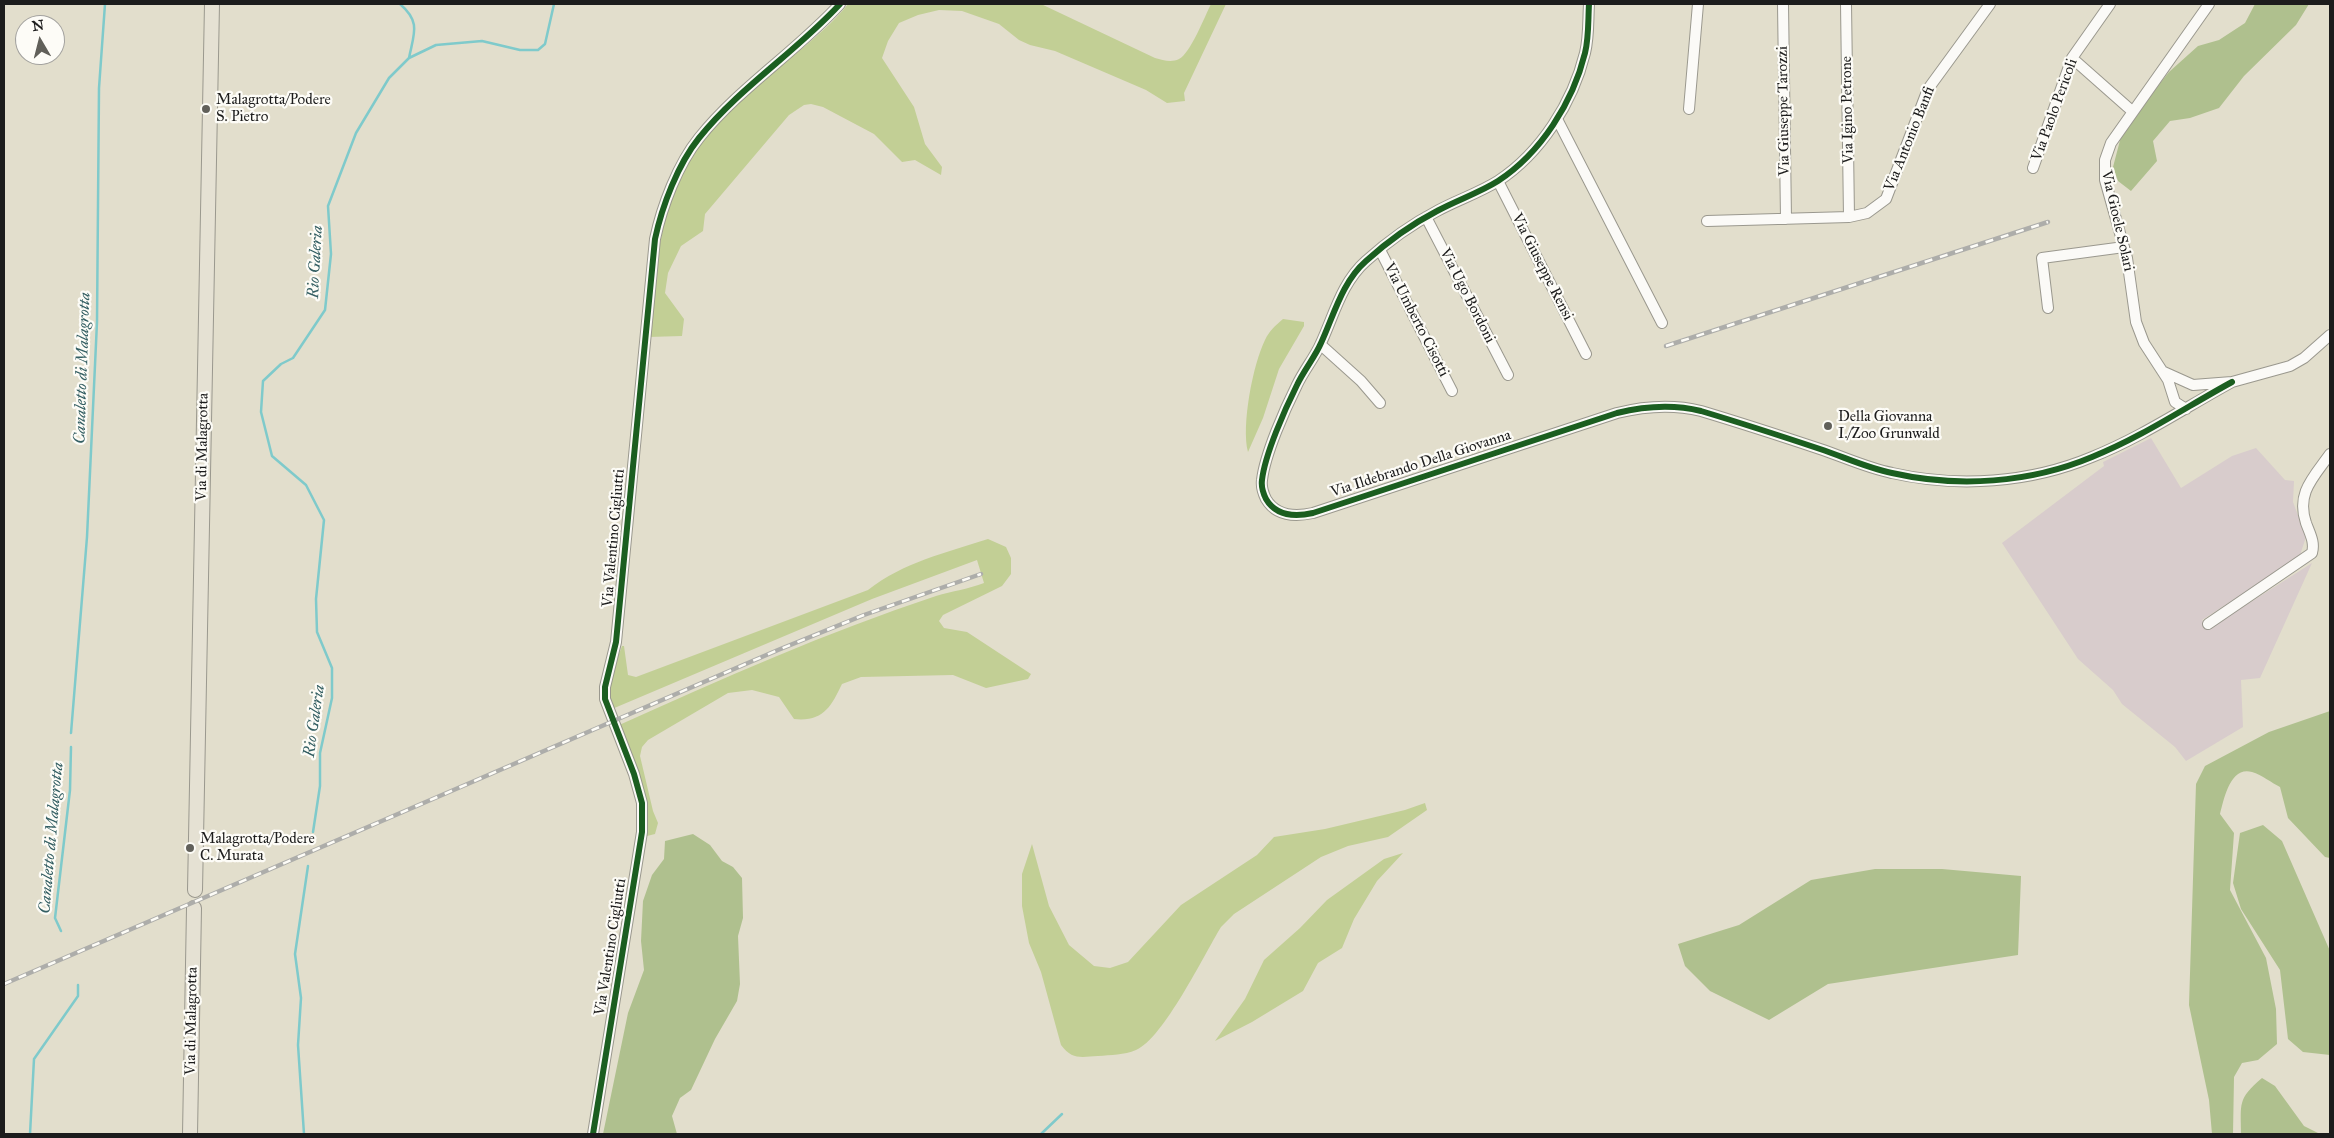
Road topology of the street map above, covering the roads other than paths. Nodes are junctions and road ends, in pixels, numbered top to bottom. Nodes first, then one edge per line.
1 (212, 4) edge
2 (840, 4) edge
3 (1589, 4) edge
4 (1698, 4) edge
5 (1783, 4) edge
6 (1846, 4) edge
7 (1990, 4) edge
8 (2110, 4) edge
9 (2209, 4) edge
10 (2072, 58) junction
11 (1689, 109) dead end
12 (2132, 111) junction
13 (1557, 119) junction
14 (2034, 168) dead end
15 (1498, 181) junction
16 (1426, 217) junction
17 (1850, 217) junction
18 (1786, 219) junction
19 (1708, 221) dead end
20 (2124, 247) junction
21 (1380, 250) junction
22 (2048, 308) dead end
23 (1662, 323) dead end
24 (2330, 335) edge
25 (1320, 345) junction
26 (1586, 354) dead end
27 (2164, 372) junction
28 (1508, 375) dead end
29 (2232, 382) junction
30 (2193, 385) junction
31 (1452, 391) dead end
32 (2173, 398) junction
33 (1380, 403) dead end
34 (2196, 403) junction
35 (2186, 409) junction
36 (2166, 421) junction
37 (2330, 454) edge
38 (2208, 624) dead end
39 (195, 890) dead end
40 (194, 908) dead end
41 (190, 1134) edge
42 (593, 1134) edge

1 - 39 main road, Via di Malagrotta
2 - 42 street, Via Valentino Cigliutti
3 - 13 street, Via Ildebrando Della Giovanna
4 - 11 street
5 - 18 street, Via Giuseppe Tarozzi
6 - 17 street, Via Igino Petrone
7 - 17 street, Via Antonio Banfi
8 - 10 street, Via Paolo Pericoli
9 - 12 street, Via Gioele Solari
10 - 12 street
10 - 14 street, Via Paolo Pericoli
12 - 20 street, Via Gioele Solari
13 - 15 street, Via Ildebrando Della Giovanna
13 - 23 street
15 - 16 street, Via Ildebrando Della Giovanna
15 - 26 street, Via Giuseppe Rensi
16 - 21 street, Via Ildebrando Della Giovanna
16 - 28 street, Via Ugo Bordoni
17 - 18 street, Via Antonio Banfi
18 - 19 street, Via Antonio Banfi
20 - 22 street
20 - 27 street, Via Gioele Solari
21 - 25 street, Via Ildebrando Della Giovanna
21 - 31 street, Via Umberto Cisotti
24 - 29 street
25 - 33 street
25 - 36 street, Via Ildebrando Della Giovanna
27 - 30 street
27 - 32 street, Via Gioele Solari
29 - 30 street
29 - 34 street
30 - 34 street
32 - 35 street
32 - 36 street
34 - 35 street
35 - 36 street, Via Ildebrando Della Giovanna
37 - 38 street
40 - 41 main road, Via di Malagrotta

